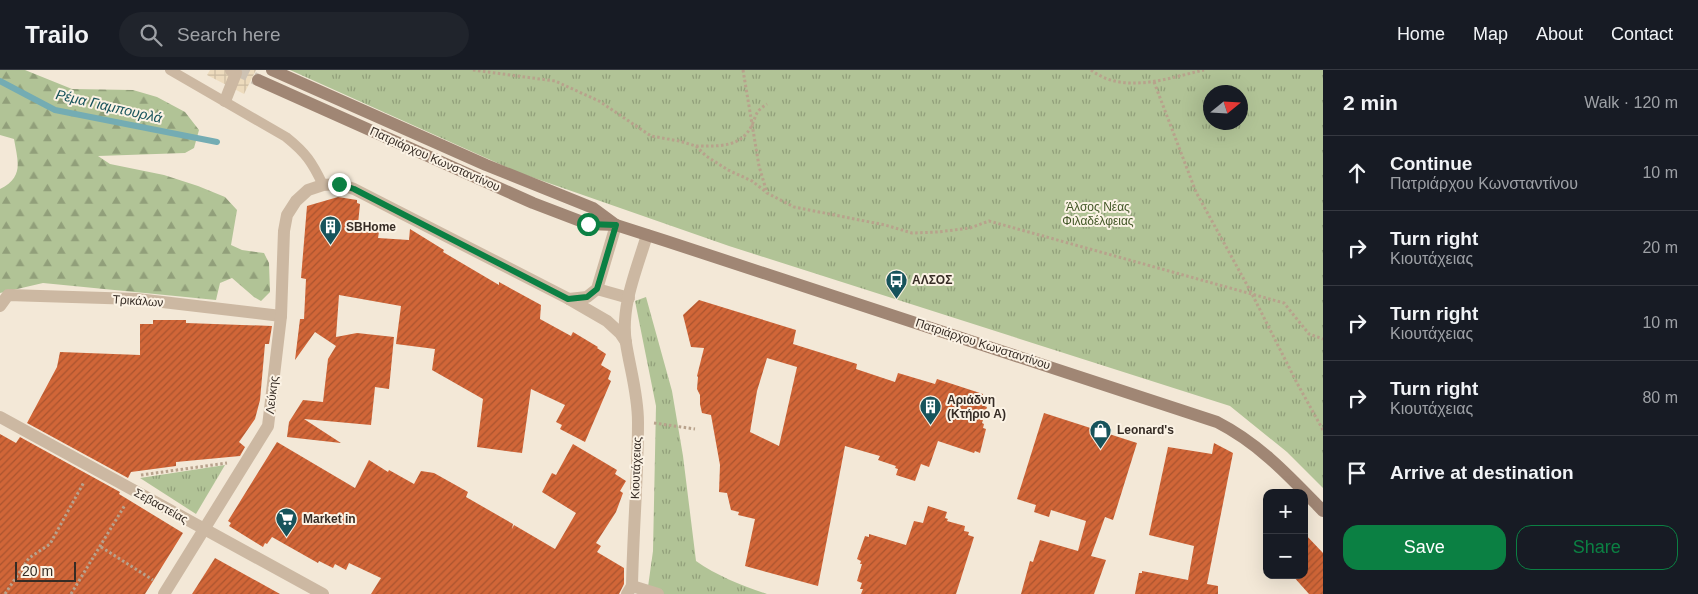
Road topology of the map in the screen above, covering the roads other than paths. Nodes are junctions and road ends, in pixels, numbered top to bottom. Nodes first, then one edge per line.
1 (170, 70) edge
2 (231, 70) edge
3 (272, 70) edge
4 (258, 80) tunnel mouth
5 (225, 101) junction
6 (323, 185) junction
7 (616, 225) junction
8 (647, 235) junction
9 (597, 289) junction
10 (629, 298) junction
11 (568, 299) junction
12 (0, 306) edge
13 (281, 316) junction
14 (626, 342) junction
15 (0, 417) edge
16 (1323, 511) edge
17 (204, 530) junction
18 (630, 590) edge
19 (165, 592) edge
20 (323, 594) edge
21 (658, 594) edge

1 - 5 lane
2 - 5 street
3 - 7 main road, Πατριάρχου Κωνσταντίνου
4 - 7 main road, Πατριάρχου Κωνσταντίνου
5 - 6 lane
6 - 11 street, Κιουτάχειας
6 - 13 street, Λεύκης
7 - 8 main road, Πατριάρχου Κωνσταντίνου
7 - 9 street
8 - 10 street, Κιουτάχειας
8 - 16 main road, Πατριάρχου Κωνσταντίνου
9 - 10 street
9 - 11 street
10 - 14 street, Κιουτάχειας
11 - 14 street, Κιουτάχειας
12 - 13 street, Τρικάλων
13 - 17 street, Λεύκης
14 - 18 street, Κιουτάχειας
15 - 17 street, Σεβαστείας
17 - 19 street, Λεύκης
17 - 20 street, Σεβαστείας
18 - 21 street

